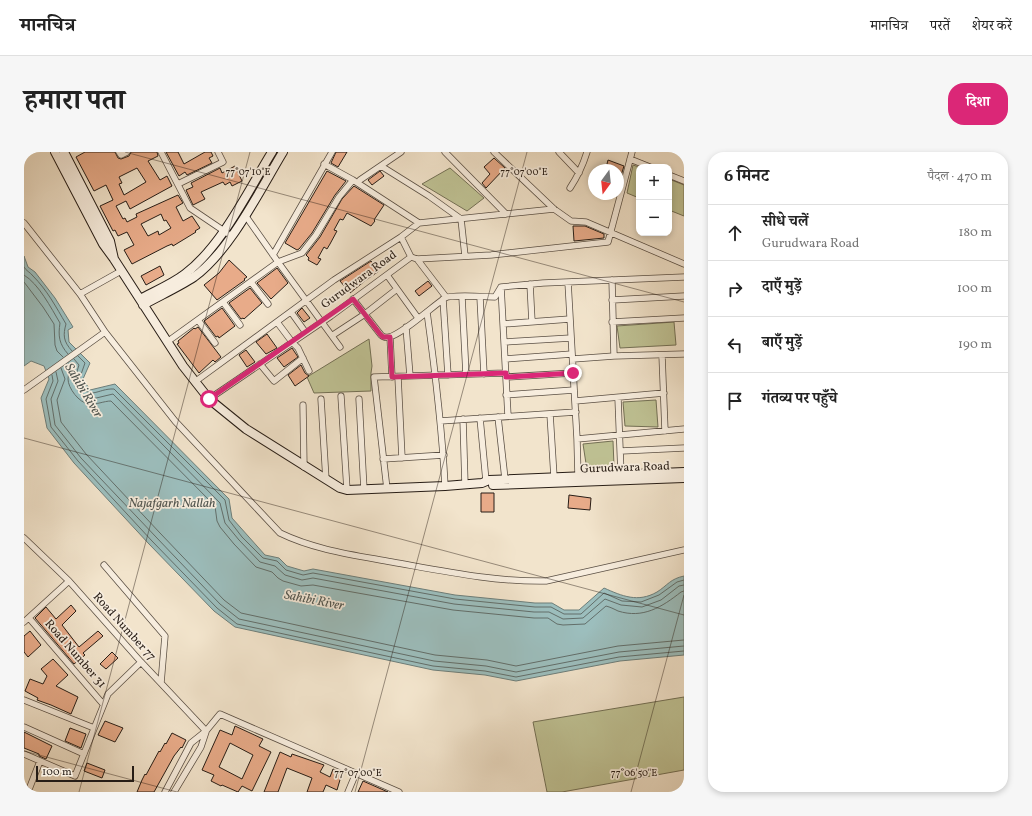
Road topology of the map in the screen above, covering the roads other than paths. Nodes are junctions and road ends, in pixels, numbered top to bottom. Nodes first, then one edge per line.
1 (55, 152) edge
2 (64, 152) edge
3 (119, 152) edge
4 (127, 152) edge
5 (161, 152) edge
6 (218, 152) edge
7 (272, 152) edge
8 (283, 152) edge
9 (332, 152) edge
10 (402, 152) edge
11 (445, 152) edge
12 (494, 152) edge
13 (559, 152) edge
14 (587, 152) edge
15 (632, 152) edge
16 (630, 159) junction
17 (324, 164) junction
18 (642, 164) edge
19 (381, 166) junction
20 (579, 173) junction
21 (672, 175) edge
22 (353, 180) junction
23 (360, 180) dead end
24 (684, 180) edge
25 (178, 184) junction
26 (570, 188) dead end
27 (554, 209) junction
28 (506, 214) junction
29 (245, 215) junction
30 (461, 219) junction
31 (24, 223) edge
32 (419, 223) junction
33 (224, 231) junction
34 (610, 233) junction
35 (231, 236) junction
36 (401, 237) junction
37 (273, 255) junction
38 (465, 256) junction
39 (414, 258) junction
40 (114, 259) junction
41 (278, 262) junction
42 (684, 262) edge
43 (121, 271) junction
44 (387, 275) junction
45 (684, 277) edge
46 (612, 280) junction
47 (251, 282) junction
48 (568, 282) junction
49 (530, 284) junction
50 (501, 287) junction
51 (397, 289) junction
52 (80, 294) junction
53 (684, 296) edge
54 (462, 297) junction
55 (480, 297) junction
56 (445, 298) junction
57 (353, 299) junction
58 (307, 300) junction
59 (612, 300) junction
60 (142, 302) junction
61 (223, 302) junction
62 (268, 304) dead end
63 (291, 312) junction
64 (427, 312) junction
65 (365, 314) junction
66 (418, 318) junction
67 (684, 318) edge
68 (570, 319) junction
69 (198, 320) junction
70 (323, 321) junction
71 (277, 322) junction
72 (532, 322) junction
73 (612, 322) junction
74 (503, 324) junction
75 (240, 325) dead end
76 (406, 327) junction
77 (104, 332) junction
78 (306, 333) junction
79 (332, 335) junction
80 (390, 337) junction
81 (571, 338) junction
82 (168, 342) junction
83 (292, 342) junction
84 (504, 342) junction
85 (215, 343) dead end
86 (340, 347) dead end
87 (662, 354) junction
88 (684, 354) edge
89 (572, 356) junction
90 (614, 356) junction
91 (303, 358) junction
92 (505, 359) junction
93 (260, 364) junction
94 (309, 371) dead end
95 (573, 373) junction
96 (466, 374) junction
97 (484, 374) junction
98 (436, 375) junction
99 (448, 375) junction
100 (506, 375) junction
101 (410, 376) junction
102 (395, 377) junction
103 (196, 381) junction
104 (24, 390) edge
105 (574, 390) junction
106 (664, 393) junction
107 (506, 395) junction
108 (341, 396) dead end
109 (618, 398) junction
110 (209, 399) junction
111 (321, 399) dead end
112 (359, 399) dead end
113 (575, 401) junction
114 (303, 405) dead end
115 (576, 412) junction
116 (550, 414) junction
117 (508, 416) junction
118 (498, 417) junction
119 (480, 418) junction
120 (463, 419) junction
121 (440, 421) junction
122 (684, 430) edge
123 (665, 431) junction
124 (620, 435) junction
125 (577, 439) junction
126 (684, 448) edge
127 (621, 452) junction
128 (444, 455) junction
129 (402, 458) junction
130 (383, 459) junction
131 (304, 467) junction
132 (684, 472) edge
133 (621, 474) junction
134 (578, 476) junction
135 (554, 477) junction
136 (684, 478) edge
137 (505, 479) junction
138 (326, 480) junction
139 (484, 482) junction
140 (465, 485) junction
141 (445, 486) junction
142 (386, 489) junction
143 (347, 490) junction
144 (364, 490) junction
145 (24, 538) edge
146 (684, 550) edge
147 (104, 565) dead end
148 (69, 581) junction
149 (29, 618) junction
150 (24, 622) edge
151 (141, 662) junction
152 (161, 683) junction
153 (24, 700) edge
154 (103, 704) junction
155 (24, 727) edge
156 (94, 728) junction
157 (206, 731) junction
158 (24, 754) edge
159 (84, 754) junction
160 (40, 761) junction
161 (356, 773) junction
162 (28, 792) edge
163 (165, 792) edge
164 (174, 792) edge
165 (348, 792) edge
166 (399, 792) edge

1 - 40 street
2 - 40 street
3 - 4 street
5 - 25 street
6 - 25 street
7 - 33 street
8 - 29 street
9 - 17 street
10 - 19 street
11 - 28 street
12 - 27 street
13 - 20 street
14 - 20 street
15 - 16 street
16 - 18 street
16 - 34 street
17 - 22 street
17 - 37 street
19 - 23 street
19 - 30 street
20 - 26 street
21 - 24 street
22 - 32 street
22 - 41 street
25 - 33 street
27 - 28 street
27 - 34 street
28 - 30 street
29 - 35 street
29 - 37 street
30 - 32 street
30 - 38 street
31 - 52 street
32 - 36 street
33 - 35 street
33 - 60 street
34 - 38 street, Gurudwara Road
34 - 42 street
35 - 60 street
36 - 39 street
36 - 58 street
37 - 41 street
38 - 39 street, Gurudwara Road
39 - 44 street, Gurudwara Road
39 - 56 street
40 - 43 street
41 - 47 street
41 - 58 street
43 - 52 street
43 - 60 street
44 - 51 street
44 - 57 street, Gurudwara Road
45 - 46 street
46 - 48 street
46 - 59 street
47 - 61 street
47 - 62 street
48 - 49 street
48 - 68 street
49 - 50 street
49 - 72 street
50 - 55 street
50 - 74 street
51 - 65 street
51 - 66 street
52 - 77 street
53 - 59 street
54 - 55 street
54 - 56 street
54 - 96 street
55 - 97 street
56 - 64 street
56 - 99 street
57 - 65 street
57 - 70 street, Gurudwara Road
58 - 63 street
58 - 70 street
59 - 73 street
60 - 82 street
61 - 69 street
61 - 75 street
63 - 71 street
63 - 78 street
64 - 66 street
64 - 98 street
65 - 79 street
65 - 80 street
66 - 76 street
67 - 73 street
68 - 72 street
68 - 81 street
69 - 82 street
69 - 85 street
70 - 78 street, Gurudwara Road
70 - 79 street
71 - 83 street
71 - 103 street
72 - 74 street
73 - 90 street
74 - 84 street
76 - 80 street
76 - 101 street
77 - 104 street
77 - 146 street
78 - 83 street, Gurudwara Road
79 - 86 street
80 - 102 street
81 - 84 street
81 - 89 street
82 - 103 street
83 - 91 street
83 - 93 street, Gurudwara Road
84 - 92 street
87 - 88 street
87 - 90 street
87 - 106 street
89 - 90 street
89 - 92 street
89 - 95 street
91 - 93 street
91 - 94 street
92 - 100 street
93 - 110 street, Gurudwara Road
95 - 100 street
95 - 105 street
96 - 97 street
96 - 99 street
97 - 100 street
98 - 99 street
98 - 101 street
98 - 121 street
100 - 107 street
101 - 102 street
102 - 129 street
102 - 130 street
103 - 110 street
105 - 107 street
105 - 113 street
106 - 109 street
106 - 123 street
107 - 117 street
108 - 143 street
109 - 113 street
109 - 124 street
110 - 131 street
111 - 138 street
112 - 144 street
113 - 115 street
114 - 131 street
115 - 116 street
115 - 125 street
116 - 117 street
116 - 135 street
117 - 118 street
118 - 119 street
118 - 137 street
119 - 120 street
119 - 139 street
120 - 121 street
120 - 140 street
121 - 128 street
122 - 123 street
123 - 124 street
124 - 125 street
124 - 127 street
125 - 134 street
126 - 127 street
127 - 133 street
128 - 129 street
128 - 141 street
129 - 130 street
130 - 142 street
131 - 138 street
132 - 133 street, Gurudwara Road
133 - 134 street, Gurudwara Road
134 - 135 street, Gurudwara Road
135 - 137 street, Gurudwara Road
136 - 139 street, Gurudwara Road
137 - 139 street, Gurudwara Road
138 - 143 street
139 - 140 street
140 - 141 street
141 - 142 street
142 - 144 street
143 - 144 street
145 - 148 street, Road Number 77
147 - 152 street
148 - 149 street
148 - 151 street, Road Number 77
149 - 150 street
149 - 154 street, Road Number 31
151 - 152 street, Road Number 77
151 - 154 street
152 - 157 street, Road Number 77
153 - 156 street
154 - 156 street
155 - 159 street
156 - 159 street
157 - 161 street
157 - 163 street
157 - 164 street
158 - 160 street
159 - 160 street
160 - 162 street
161 - 165 street
161 - 166 street

